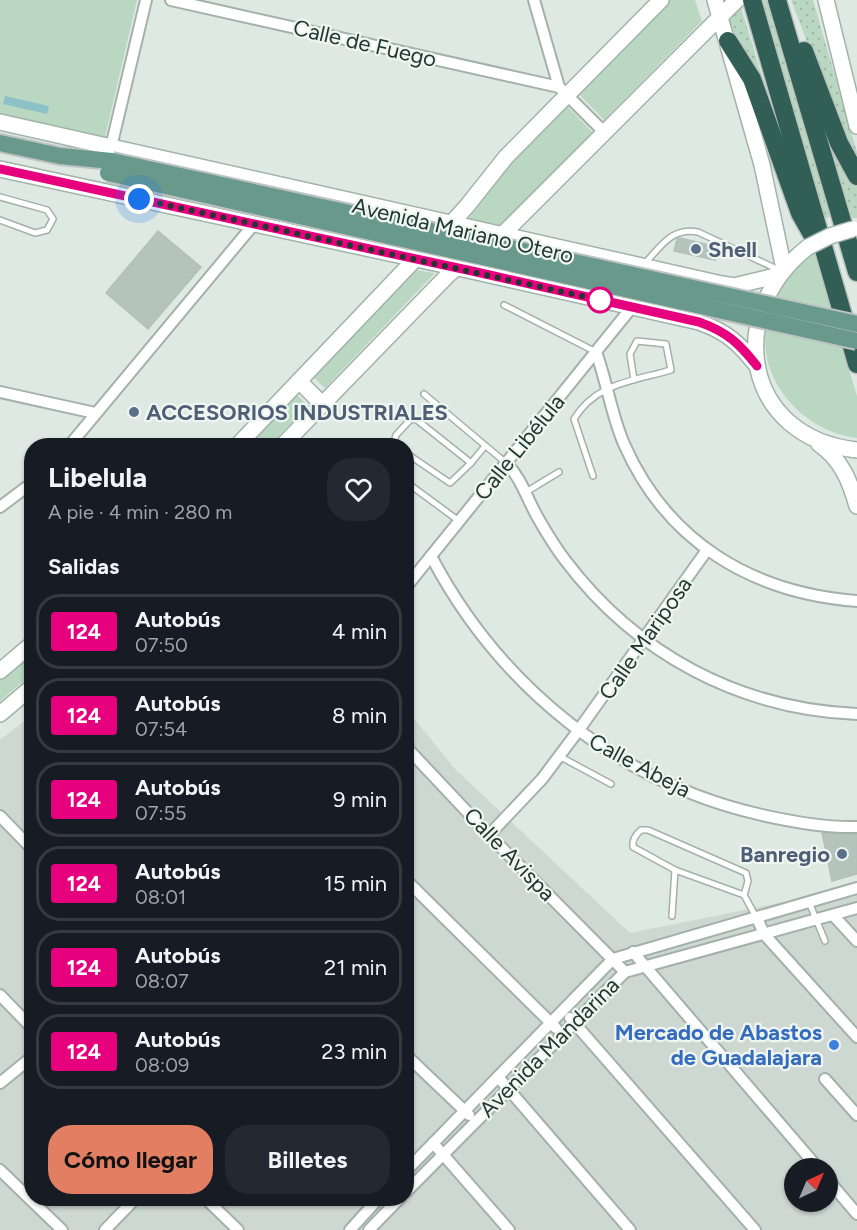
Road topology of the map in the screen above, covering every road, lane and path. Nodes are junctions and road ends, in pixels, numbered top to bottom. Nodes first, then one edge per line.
1 (146, 0) edge
2 (171, 0) edge
3 (534, 0) edge
4 (662, 0) edge
5 (715, 0) edge
6 (752, 0) edge
7 (777, 0) edge
8 (783, 0) edge
9 (826, 0) edge
10 (730, 8) edge
11 (728, 41) junction
12 (563, 91) junction
13 (0, 122) edge
14 (857, 126) edge
15 (605, 132) junction
16 (0, 143) edge
17 (111, 161) junction
18 (0, 169) edge
19 (857, 176) edge
20 (0, 197) edge
21 (0, 220) edge
22 (452, 223) junction
23 (254, 224) junction
24 (855, 229) edge
25 (503, 234) junction
26 (438, 237) junction
27 (483, 247) junction
28 (416, 259) junction
29 (827, 259) junction
30 (643, 266) junction
31 (457, 267) junction
32 (782, 272) junction
33 (857, 272) edge
34 (734, 286) junction
35 (504, 305) dead end
36 (632, 307) junction
37 (857, 324) edge
38 (857, 341) edge
39 (596, 352) junction
40 (857, 364) edge
41 (757, 366) junction
42 (634, 380) junction
43 (299, 381) junction
44 (606, 388) junction
45 (0, 392) edge
46 (424, 394) dead end
47 (322, 404) junction
48 (95, 413) junction
49 (792, 426) junction
50 (75, 438) edge
51 (245, 438) edge
52 (290, 438) edge
53 (395, 438) edge
54 (485, 446) junction
55 (857, 450) edge
56 (414, 458) edge
57 (471, 463) junction
58 (506, 463) junction
59 (559, 472) dead end
60 (593, 476) dead end
61 (414, 488) edge
62 (24, 489) edge
63 (526, 492) junction
64 (857, 506) edge
65 (0, 507) edge
66 (459, 521) junction
67 (707, 550) junction
68 (431, 556) junction
69 (414, 577) edge
70 (857, 601) edge
71 (644, 640) junction
72 (24, 651) edge
73 (0, 670) edge
74 (24, 694) edge
75 (0, 714) edge
76 (857, 714) edge
77 (578, 731) junction
78 (560, 756) junction
79 (414, 757) edge
80 (611, 784) dead end
81 (0, 816) edge
82 (857, 827) edge
83 (489, 835) junction
84 (24, 841) edge
85 (675, 870) junction
86 (414, 888) edge
87 (857, 888) edge
88 (744, 895) junction
89 (808, 902) junction
90 (857, 908) edge
91 (832, 915) junction
92 (672, 916) dead end
93 (757, 918) junction
94 (815, 919) junction
95 (764, 934) junction
96 (825, 941) dead end
97 (857, 941) edge
98 (633, 952) junction
99 (613, 959) junction
100 (645, 965) junction
101 (625, 972) junction
102 (0, 995) edge
103 (563, 1011) junction
104 (24, 1020) edge
105 (574, 1022) junction
106 (551, 1023) junction
107 (562, 1034) junction
108 (857, 1037) edge
109 (414, 1063) edge
110 (24, 1064) edge
111 (498, 1077) junction
112 (825, 1079) dead end
113 (0, 1083) edge
114 (508, 1089) junction
115 (465, 1111) junction
116 (857, 1115) edge
117 (475, 1122) junction
118 (434, 1143) junction
119 (443, 1154) junction
120 (809, 1158) edge
121 (414, 1163) edge
122 (0, 1170) edge
123 (414, 1184) edge
124 (838, 1192) edge
125 (24, 1193) edge
126 (37, 1206) edge
127 (128, 1206) edge
128 (213, 1206) edge
129 (373, 1206) edge
130 (392, 1207) edge
131 (857, 1214) edge
132 (360, 1220) junction
133 (62, 1230) edge
134 (105, 1230) edge
135 (238, 1230) edge
136 (350, 1230) edge
137 (370, 1230) edge
138 (509, 1230) edge
139 (630, 1230) edge
140 (755, 1230) edge

1 - 17 street
2 - 12 street, Calle de Fuego
3 - 12 street
4 - 12 main road
5 - 10 main road
6 - 29 highway
7 - 33 highway
8 - 19 highway
9 - 14 main road
10 - 11 main road
10 - 15 main road
11 - 29 highway
11 - 32 main road
12 - 15 street
12 - 22 main road
13 - 17 main road, Avenida Mariano Otero
15 - 25 main road
16 - 17 main road, Avenida Mariano Otero
17 - 22 main road, Avenida Mariano Otero
17 - 37 main road, Avenida Mariano Otero, bridge
17 - 38 main road, Avenida Mariano Otero, bridge
18 - 23 main road, Avenida Mariano Otero
20 - 21 lane
22 - 25 main road, Avenida Mariano Otero
22 - 26 main road
23 - 28 main road, Avenida Mariano Otero
23 - 48 street
24 - 32 main road, bridge
25 - 27 main road
25 - 30 main road, Avenida Mariano Otero
26 - 27 main road
26 - 28 main road
27 - 31 main road
27 - 34 main road
28 - 31 main road, Avenida Mariano Otero
28 - 43 main road
29 - 40 highway
30 - 32 lane
30 - 34 main road, Avenida Mariano Otero
31 - 36 main road, Avenida Mariano Otero
31 - 47 main road
32 - 34 main road, Avenida Mariano Otero
32 - 41 main road
35 - 39 lane
36 - 39 street, Calle Libélula
36 - 41 main road, Avenida Mariano Otero
39 - 44 street
39 - 58 street, Calle Libélula
41 - 49 main road
42 - 42 lane
42 - 44 lane
43 - 47 main road
43 - 51 main road
44 - 60 lane
44 - 67 street
45 - 48 street
46 - 54 lane
47 - 52 main road
48 - 50 street
49 - 55 main road
49 - 64 main road
53 - 57 lane
54 - 57 lane
54 - 58 lane
56 - 57 lane
58 - 63 street
58 - 66 street, Calle Libélula
59 - 63 lane
61 - 66 lane
62 - 65 street
63 - 71 street
66 - 68 street, Calle Libélula
67 - 70 street
67 - 71 street, Calle Mariposa
68 - 69 street, Calle Libélula
68 - 77 street, Calle Abeja
71 - 76 street
71 - 77 street, Calle Mariposa
72 - 73 main road
74 - 75 main road
77 - 78 street, Calle Mariposa
77 - 82 street, Calle Abeja
78 - 80 lane
78 - 83 street, Calle Mariposa
79 - 83 street, Calle Avispa
81 - 84 street
83 - 99 street, Calle Avispa
85 - 88 lane
85 - 88 lane
85 - 92 lane
86 - 106 street
87 - 89 street, Avenida Mandarina
88 - 93 lane
89 - 93 street, Avenida Mandarina
89 - 94 lane
90 - 91 street, Avenida Mandarina
91 - 94 street, Avenida Mandarina
91 - 97 street
93 - 95 street
93 - 98 street, Avenida Mandarina
94 - 95 street, Avenida Mandarina
94 - 96 lane
95 - 100 street, Avenida Mandarina
95 - 108 street
98 - 99 street, Avenida Mandarina
98 - 100 street
99 - 101 street, Calle Avispa
99 - 103 street, Avenida Mandarina
100 - 101 street, Avenida Mandarina
100 - 120 street
101 - 105 street, Avenida Mandarina
102 - 104 street
103 - 105 street
103 - 106 street, Avenida Mandarina
105 - 107 street, Avenida Mandarina
105 - 140 street
106 - 107 street
106 - 111 street, Avenida Mandarina
107 - 114 street, Avenida Mandarina
109 - 115 street
110 - 113 street
111 - 114 street
111 - 115 street, Avenida Mandarina
112 - 116 street
114 - 117 street, Avenida Mandarina
114 - 139 street
115 - 117 street
115 - 118 street, Avenida Mandarina
117 - 119 street, Avenida Mandarina
118 - 119 street
118 - 121 street, Avenida Mandarina
119 - 123 street, Avenida Mandarina
119 - 138 street
122 - 125 street
124 - 131 street
126 - 133 street
127 - 134 street
128 - 135 street
129 - 132 street
130 - 137 street
132 - 136 street
132 - 137 street

